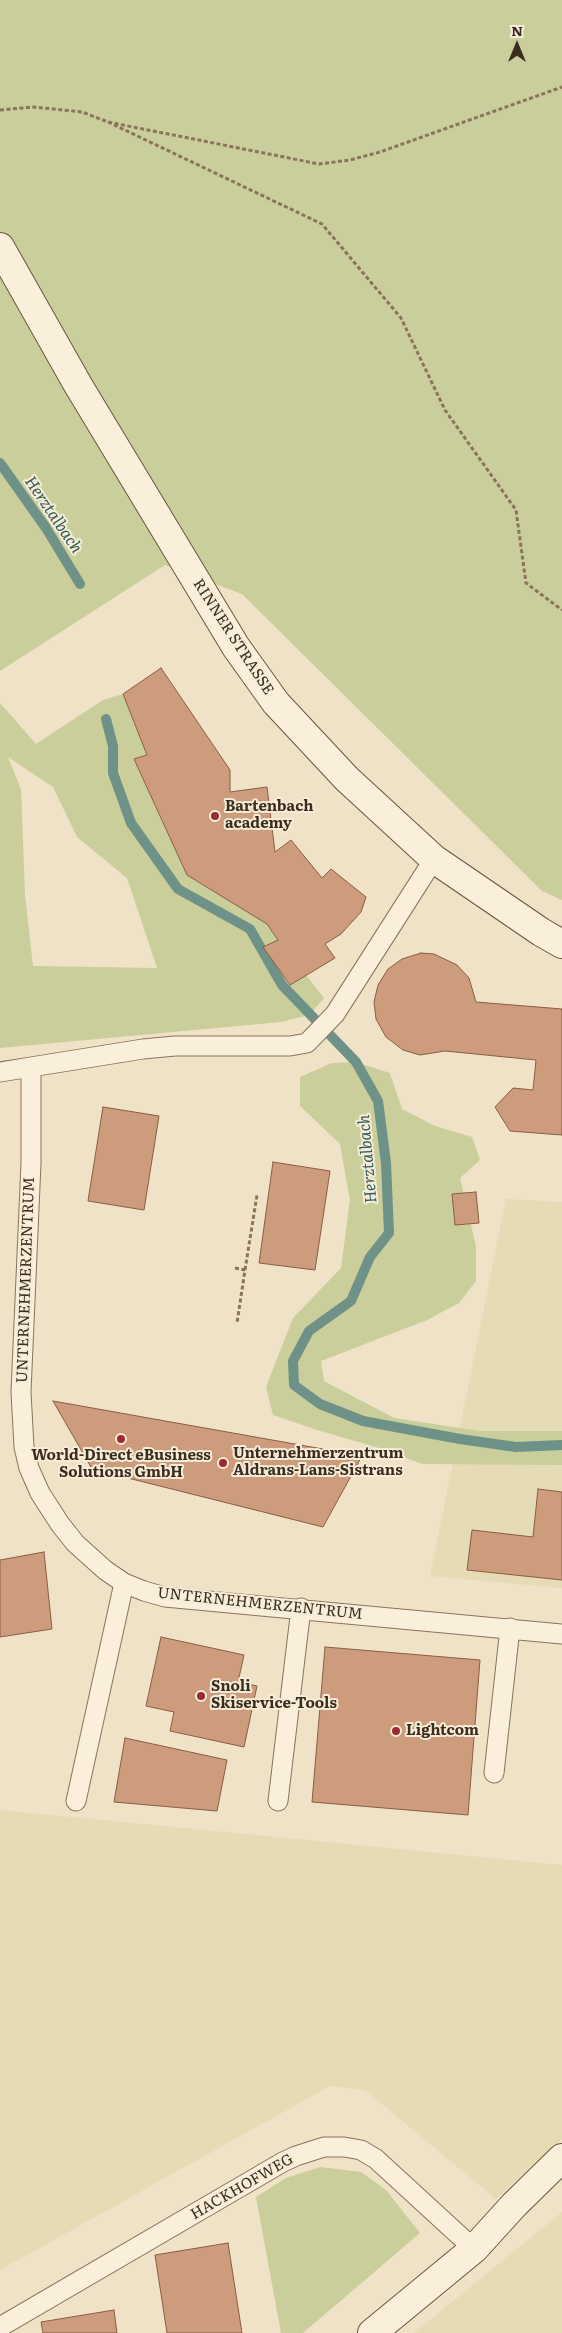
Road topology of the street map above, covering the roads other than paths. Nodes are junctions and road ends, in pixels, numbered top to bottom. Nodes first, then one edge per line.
1 (0, 248) edge
2 (434, 859) junction
3 (562, 944) edge
4 (31, 1067) junction
5 (0, 1072) edge
6 (124, 1583) junction
7 (301, 1608) junction
8 (510, 1628) junction
9 (562, 1634) edge
10 (494, 1773) dead end
11 (278, 1800) dead end
12 (76, 1801) dead end
13 (562, 2158) edge
14 (474, 2249) junction
15 (0, 2327) edge
16 (372, 2333) edge

1 - 2 main road, RINNER STRASSE
2 - 3 main road, RINNER STRASSE
2 - 4 lane
4 - 5 lane
4 - 6 lane, UNTERNEHMERZENTRUM
6 - 7 lane, UNTERNEHMERZENTRUM
6 - 12 lane
7 - 8 lane, UNTERNEHMERZENTRUM
7 - 11 lane
8 - 9 lane, UNTERNEHMERZENTRUM
8 - 10 lane
13 - 14 main road
14 - 15 lane, HACKHOFWEG
14 - 16 main road

